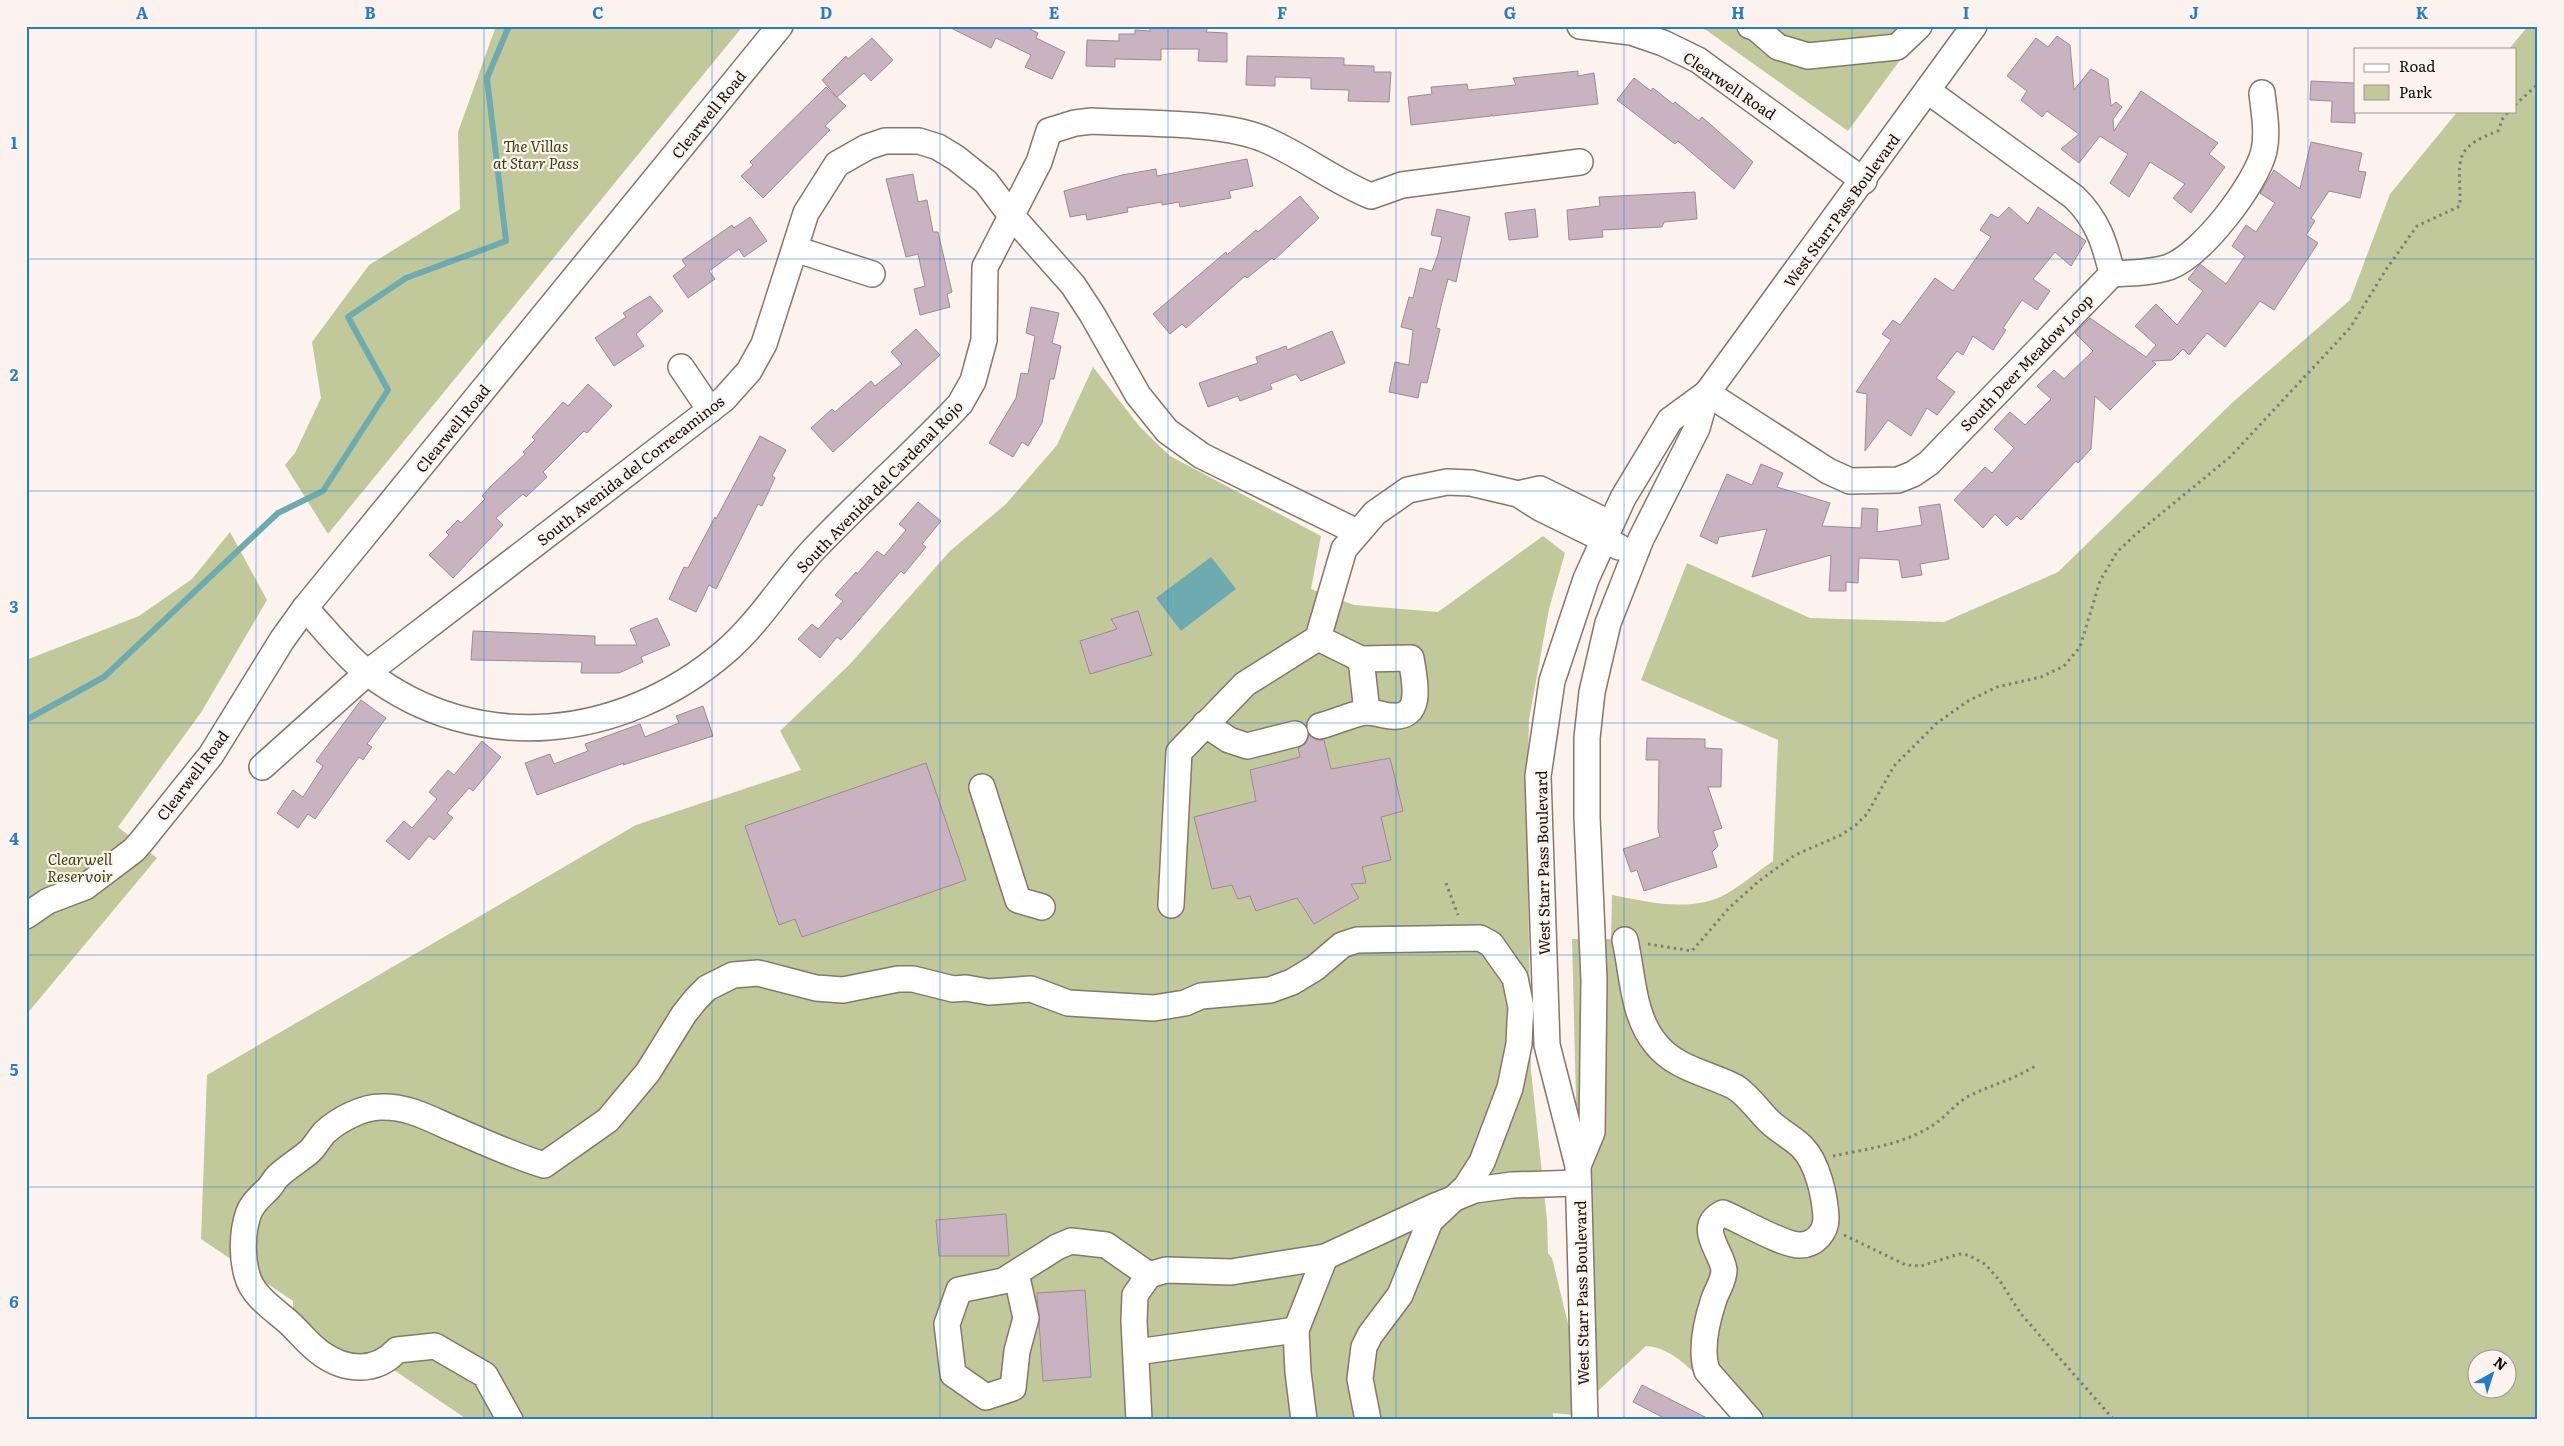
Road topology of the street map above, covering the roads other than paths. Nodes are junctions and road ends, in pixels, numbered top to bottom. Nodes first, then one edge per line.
1 (780, 26) edge
2 (1580, 26) edge
3 (1750, 26) edge
4 (1919, 26) edge
5 (1974, 26) edge
6 (1928, 91) junction
7 (2262, 94) dead end
8 (1580, 162) dead end
9 (1864, 181) junction
10 (1010, 214) junction
11 (794, 249) junction
12 (872, 274) dead end
13 (2112, 274) junction
14 (681, 367) dead end
15 (1707, 393) junction
16 (710, 410) junction
17 (1608, 531) junction
18 (1357, 532) junction
19 (1638, 546) junction
20 (305, 608) junction
21 (1321, 628) junction
22 (1361, 659) junction
23 (367, 673) junction
24 (1367, 712) junction
25 (1205, 724) junction
26 (1320, 726) dead end
27 (1295, 734) dead end
28 (262, 767) dead end
29 (982, 787) dead end
30 (1171, 905) dead end
31 (1042, 908) dead end
32 (26, 916) edge
33 (1625, 940) road end
34 (1578, 1174) junction
35 (1455, 1198) junction
36 (1325, 1257) junction
37 (1016, 1273) junction
38 (1149, 1275) junction
39 (1296, 1330) junction
40 (1136, 1352) junction
41 (510, 1420) edge
42 (1139, 1420) edge
43 (1304, 1420) edge
44 (1368, 1420) edge
45 (1585, 1420) edge
46 (1750, 1420) edge

1 - 20 street, Clearwell Road
2 - 9 street, Clearwell Road
3 - 4 street
5 - 6 street, West Starr Pass Boulevard
6 - 9 street, West Starr Pass Boulevard
6 - 13 street
7 - 13 street
8 - 10 street, South Avenida del Cardenal Rojo
9 - 15 street, West Starr Pass Boulevard
10 - 11 street, South Avenida del Correcaminos
10 - 18 street, South Avenida del Correcaminos
10 - 23 street, South Avenida del Cardenal Rojo
11 - 12 street
11 - 16 street, South Avenida del Correcaminos
13 - 15 street, South Deer Meadow Loop
14 - 16 street
15 - 17 street, West Starr Pass Boulevard
15 - 19 street, West Starr Pass Boulevard
16 - 23 street, South Avenida del Correcaminos
17 - 18 street
17 - 19 street
17 - 34 street, West Starr Pass Boulevard
18 - 21 street
19 - 34 street, West Starr Pass Boulevard
20 - 23 street, South Avenida del Cardenal Rojo
20 - 32 street, Clearwell Road
21 - 22 street
21 - 25 street
22 - 24 street
22 - 24 street
23 - 28 street, South Avenida del Correcaminos
24 - 26 street
25 - 27 street
25 - 30 street
29 - 31 street
33 - 46 street
34 - 35 street
34 - 45 street, West Starr Pass Boulevard
35 - 36 street
35 - 41 street
35 - 44 street
36 - 38 street
36 - 39 street
37 - 37 street
37 - 38 street
38 - 40 street
39 - 40 street
39 - 43 street
40 - 42 street

